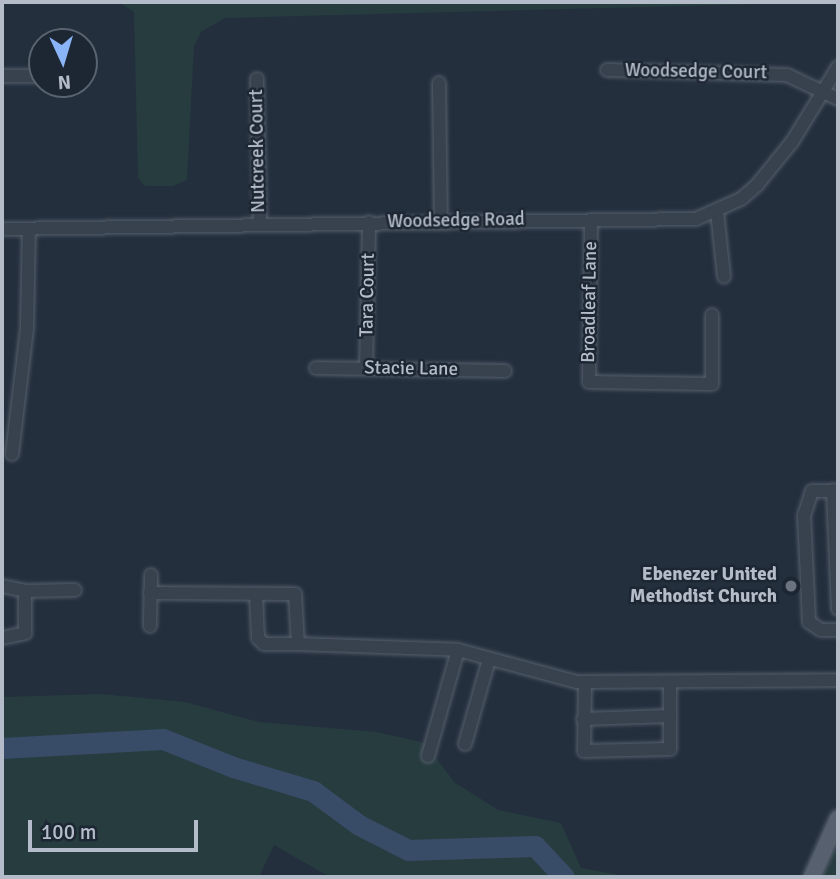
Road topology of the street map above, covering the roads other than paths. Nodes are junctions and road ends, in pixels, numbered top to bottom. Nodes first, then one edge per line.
1 (838, 67) edge
2 (607, 71) dead end
3 (2, 76) edge
4 (28, 76) edge
5 (257, 79) dead end
6 (439, 83) dead end
7 (823, 90) junction
8 (838, 99) edge
9 (717, 211) junction
10 (441, 220) junction
11 (591, 221) junction
12 (369, 222) junction
13 (260, 223) junction
14 (2, 229) edge
15 (29, 229) junction
16 (724, 277) dead end
17 (712, 315) dead end
18 (316, 368) dead end
19 (366, 369) junction
20 (505, 371) dead end
21 (12, 454) dead end
22 (836, 491) edge
23 (151, 575) dead end
24 (2, 586) edge
25 (75, 590) dead end
26 (25, 591) junction
27 (150, 593) junction
28 (256, 594) junction
29 (838, 609) edge
30 (149, 626) dead end
31 (838, 630) edge
32 (2, 638) edge
33 (298, 644) junction
34 (457, 650) junction
35 (489, 659) junction
36 (838, 680) edge
37 (585, 682) junction
38 (670, 683) junction
39 (670, 716) junction
40 (583, 719) junction
41 (465, 744) dead end
42 (428, 756) dead end
43 (838, 819) edge
44 (811, 877) edge

1 - 7 street, Woodsedge Road
2 - 7 street, Woodsedge Court
3 - 4 street
5 - 13 street, Nutcreek Court
6 - 10 street
7 - 8 street, Woodsedge Court
7 - 9 street, Woodsedge Road
9 - 11 street, Woodsedge Road
9 - 16 street
10 - 11 street, Woodsedge Road
10 - 12 street, Woodsedge Road
11 - 17 street, Broadleaf Lane
12 - 13 street, Woodsedge Road
12 - 19 street, Tara Court
13 - 15 street, Woodsedge Road
14 - 15 street, Woodsedge Road
15 - 21 street
18 - 19 street, Stacie Lane
19 - 20 street, Stacie Lane
22 - 29 street
22 - 31 street
23 - 27 street
24 - 26 street
25 - 26 street
26 - 32 street
27 - 28 street
27 - 30 street
28 - 33 street
28 - 33 street
33 - 34 street
34 - 35 street
34 - 42 street
35 - 37 street
35 - 41 street
36 - 38 street
37 - 38 street
37 - 40 street
38 - 39 street
39 - 40 street
39 - 40 street
43 - 44 main road

